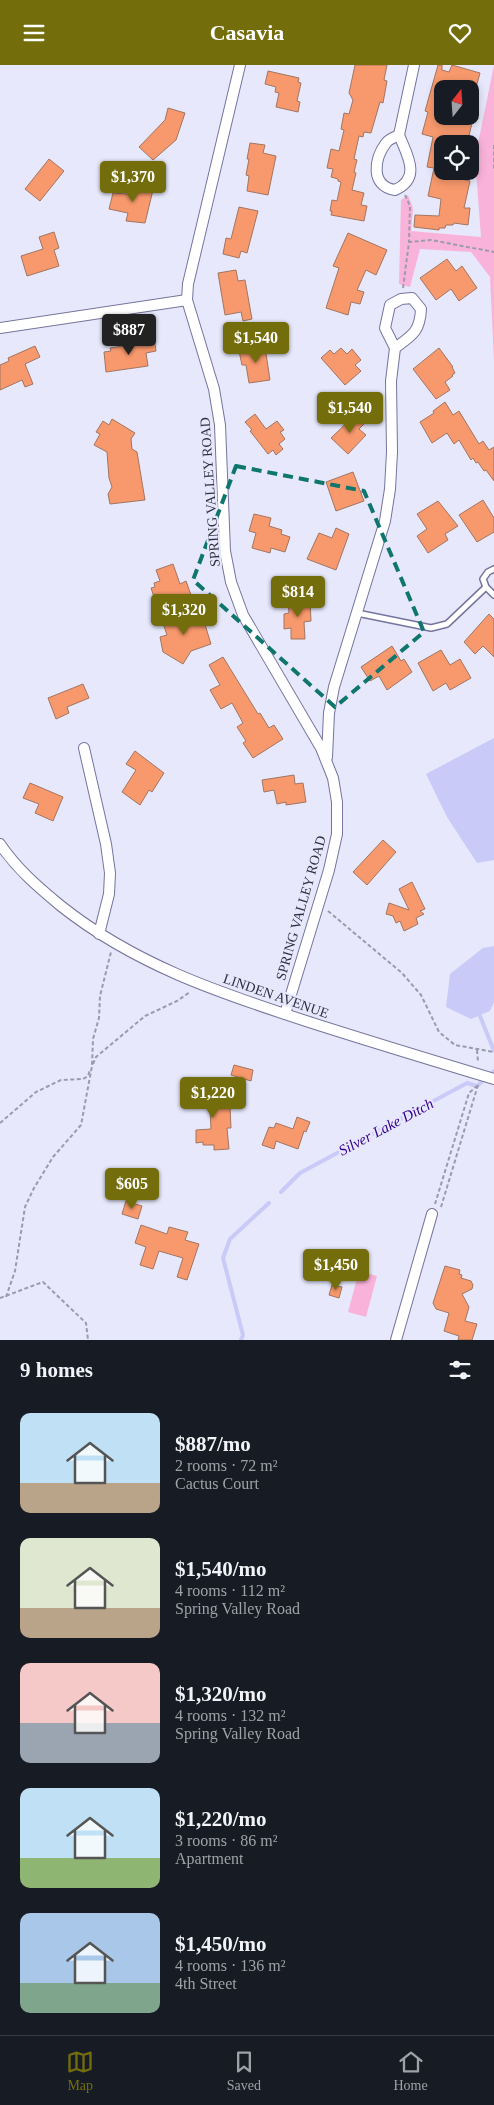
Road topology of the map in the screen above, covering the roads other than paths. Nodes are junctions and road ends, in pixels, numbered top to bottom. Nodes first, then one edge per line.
1 (240, 65) edge
2 (414, 65) edge
3 (399, 135) junction
4 (187, 300) junction
5 (0, 328) edge
6 (395, 348) junction
7 (494, 569) edge
8 (486, 587) junction
9 (494, 595) edge
10 (357, 613) junction
11 (84, 748) dead end
12 (327, 761) junction
13 (0, 844) edge
14 (99, 934) junction
15 (285, 1014) junction
16 (494, 1079) edge
17 (432, 1214) road end
18 (396, 1340) edge

1 - 4 street, SPRING VALLEY ROAD
2 - 3 street
3 - 3 street
4 - 5 street
4 - 12 street, SPRING VALLEY ROAD
6 - 6 street
6 - 10 street
7 - 8 lane
8 - 9 lane
8 - 10 lane
10 - 12 street
11 - 14 street
12 - 15 street, SPRING VALLEY ROAD
13 - 14 street, LINDEN AVENUE
14 - 15 street, LINDEN AVENUE
15 - 16 street, LINDEN AVENUE
17 - 18 street

